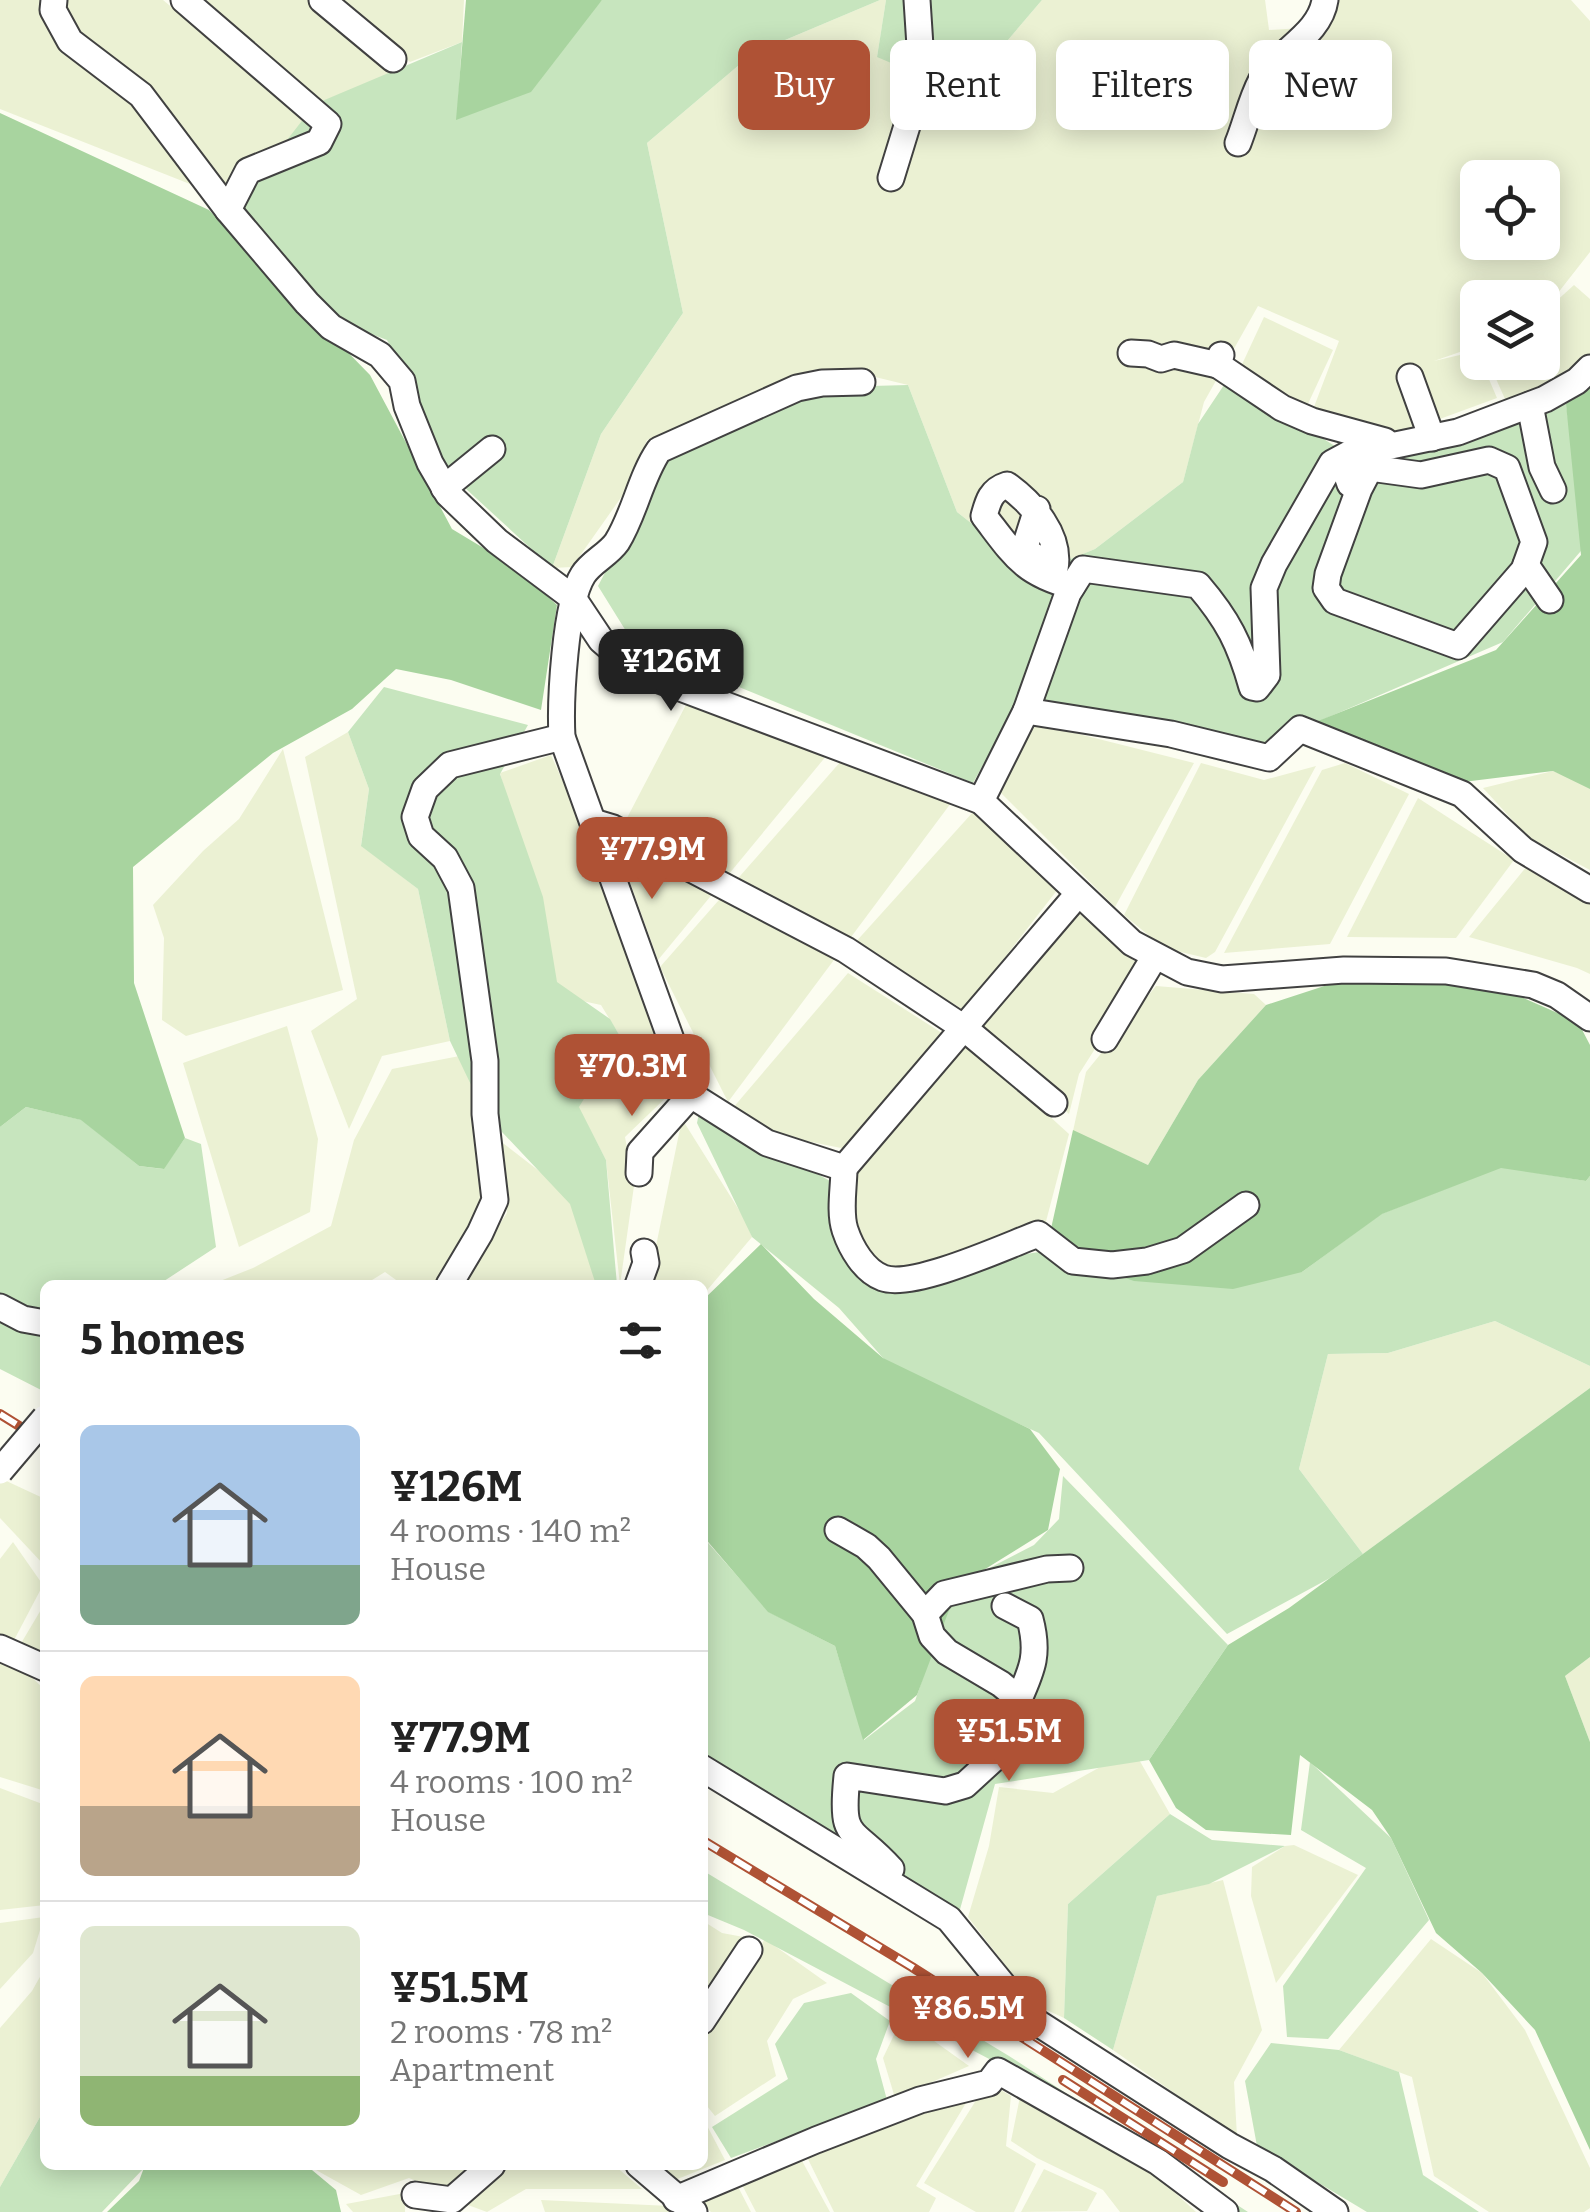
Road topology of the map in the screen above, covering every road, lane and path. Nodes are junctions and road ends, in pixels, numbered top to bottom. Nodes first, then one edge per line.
1 (54, 0) edge
2 (184, 0) edge
3 (322, 0) edge
4 (917, 0) edge
5 (1325, 0) edge
6 (393, 58) dead end
7 (1238, 142) dead end
8 (891, 178) dead end
9 (228, 210) junction
10 (1131, 353) dead end
11 (1590, 368) edge
12 (1410, 377) dead end
13 (862, 382) dead end
14 (1530, 404) junction
15 (1432, 438) junction
16 (1399, 444) junction
17 (1358, 448) junction
18 (492, 449) dead end
19 (444, 488) junction
20 (1360, 489) junction
21 (1552, 490) dead end
22 (1037, 509) junction
23 (1021, 554) junction
24 (1526, 565) junction
25 (1072, 586) junction
26 (573, 598) junction
27 (1550, 600) dead end
28 (1026, 712) junction
29 (562, 737) junction
30 (981, 801) junction
31 (593, 822) junction
32 (1590, 890) edge
33 (1078, 894) junction
34 (1154, 956) junction
35 (1590, 1018) edge
36 (964, 1028) junction
37 (1105, 1039) dead end
38 (692, 1094) junction
39 (1054, 1103) dead end
40 (844, 1168) junction
41 (639, 1173) dead end
42 (1246, 1205) dead end
43 (644, 1252) dead end
44 (452, 1280) edge
45 (640, 1280) edge
46 (0, 1307) edge
47 (40, 1323) edge
48 (40, 1424) edge
49 (0, 1471) edge
50 (838, 1530) dead end
51 (1070, 1568) dead end
52 (1005, 1606) dead end
53 (925, 1614) junction
54 (0, 1648) edge
55 (40, 1666) edge
56 (1019, 1699) junction
57 (708, 1772) edge
58 (904, 1890) junction
59 (749, 1950) dead end
60 (708, 2012) edge
61 (486, 2170) edge
62 (645, 2170) edge
63 (414, 2195) dead end
64 (685, 2206) edge
65 (1224, 2212) edge
66 (1335, 2212) edge

1 - 9 street
2 - 9 street
3 - 6 street
4 - 8 street
5 - 7 street
9 - 19 street
10 - 16 street
11 - 14 street
12 - 15 street
13 - 26 street
14 - 15 street
14 - 21 street
15 - 16 street
16 - 17 street
17 - 20 street
17 - 25 street
18 - 19 street
19 - 26 street
20 - 24 street
20 - 24 street
22 - 23 street
22 - 23 street
22 - 23 street
23 - 25 street
24 - 27 street
25 - 28 street
26 - 29 street
26 - 30 street
28 - 30 street
28 - 32 street
29 - 31 street
29 - 44 street
30 - 33 street
31 - 36 street
31 - 38 street
33 - 34 street
33 - 36 street
34 - 35 street
34 - 37 street
36 - 39 street
36 - 40 street
38 - 40 street
38 - 41 street
40 - 42 street
43 - 45 street
46 - 47 street
48 - 49 street, bridge
50 - 53 street
51 - 53 street
52 - 56 street
53 - 56 street
54 - 55 street
56 - 58 street
57 - 58 street
58 - 66 street
59 - 60 street
61 - 63 street
62 - 64 street
64 - 65 street

